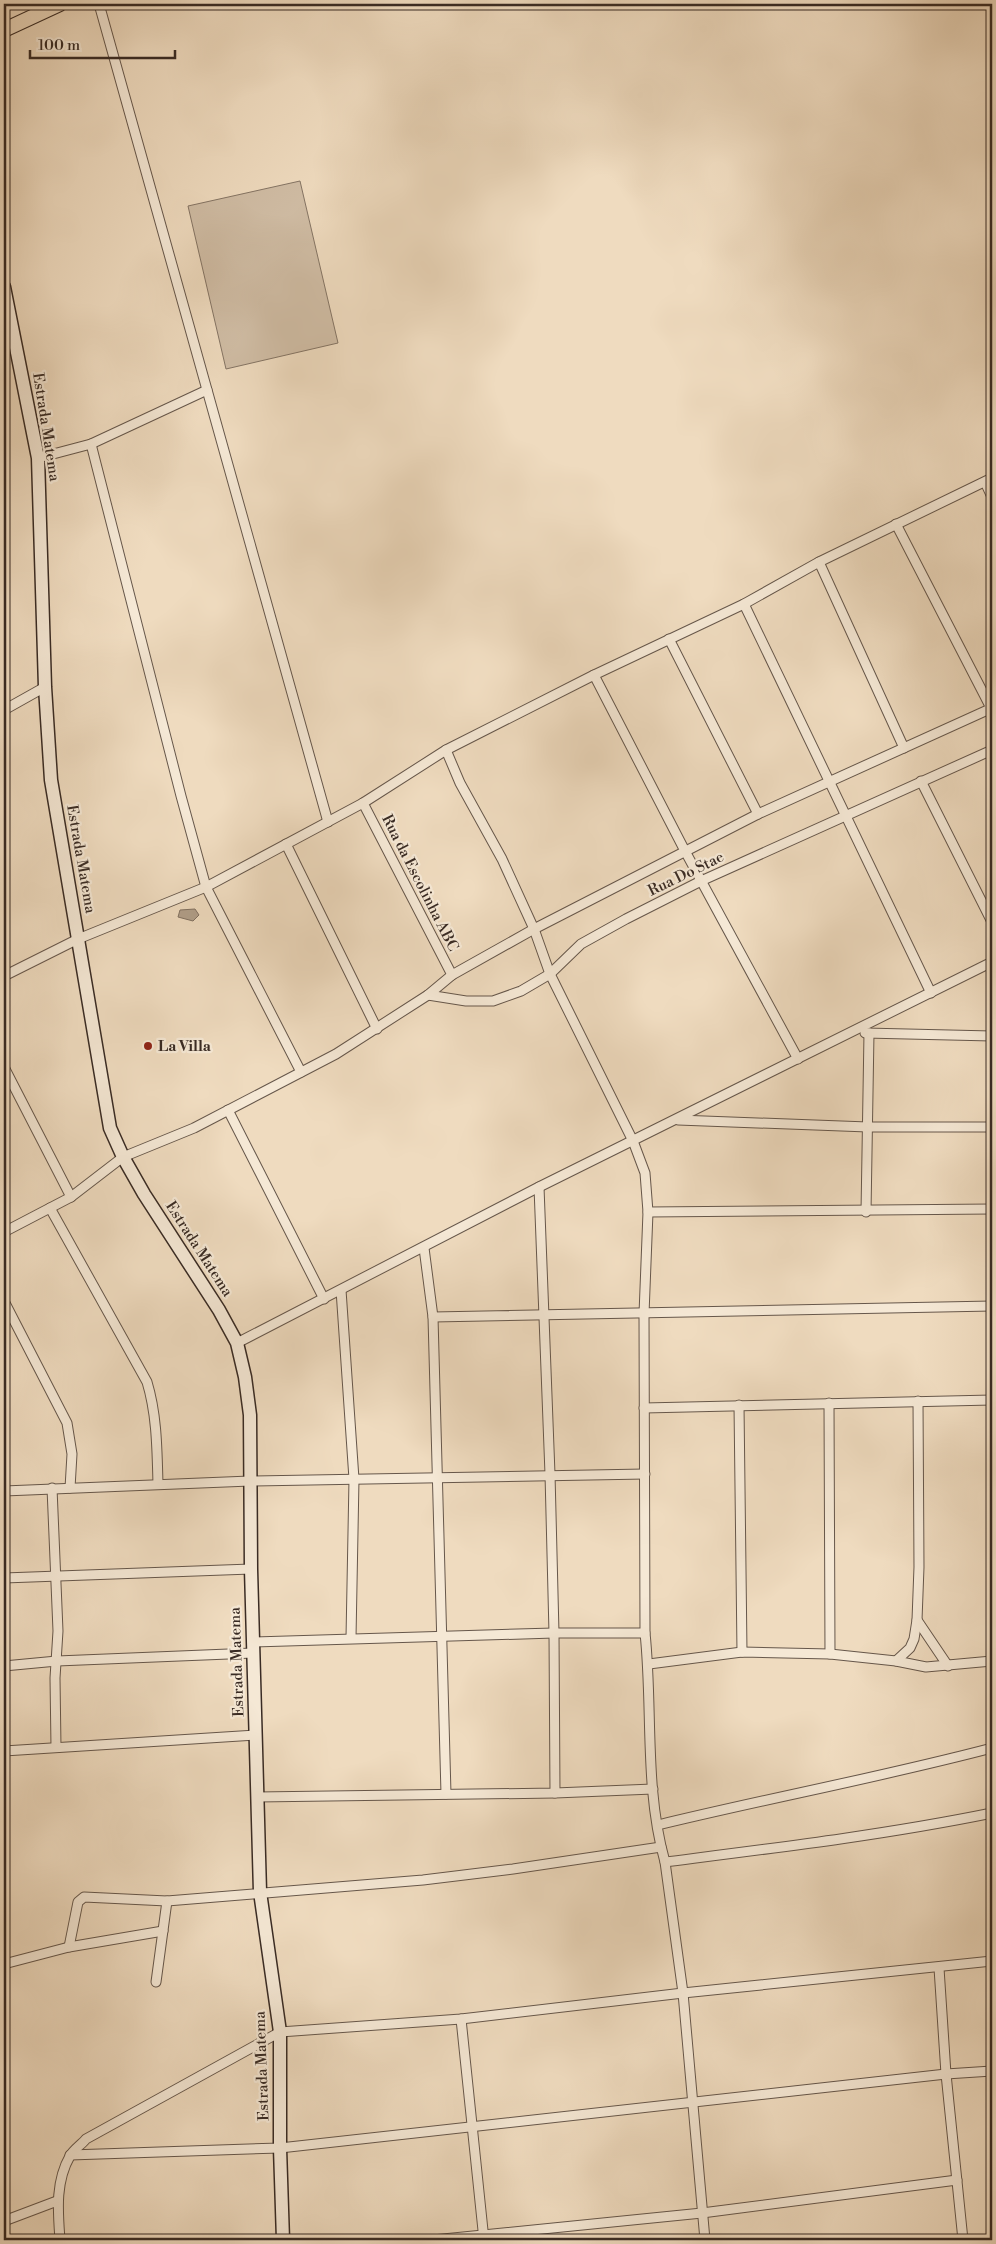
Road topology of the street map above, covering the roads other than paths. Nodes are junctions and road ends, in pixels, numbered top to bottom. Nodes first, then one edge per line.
1 (60, 4) edge
2 (99, 4) edge
3 (4, 30) edge
4 (4, 287) edge
5 (207, 390) junction
6 (91, 444) junction
7 (38, 458) junction
8 (989, 480) edge
9 (992, 497) edge
10 (896, 524) junction
11 (819, 562) junction
12 (744, 604) junction
13 (669, 639) junction
14 (594, 675) junction
15 (45, 687) junction
16 (992, 709) edge
17 (4, 710) edge
18 (904, 748) junction
19 (446, 750) junction
20 (992, 750) edge
21 (921, 781) junction
22 (828, 782) junction
23 (364, 803) junction
24 (758, 814) junction
25 (844, 815) junction
26 (328, 822) junction
27 (286, 844) junction
28 (685, 851) junction
29 (701, 881) junction
30 (206, 887) junction
31 (992, 922) edge
32 (534, 929) junction
33 (78, 939) junction
34 (992, 962) edge
35 (550, 974) junction
36 (452, 975) junction
37 (4, 976) edge
38 (931, 993) junction
39 (428, 995) junction
40 (377, 1029) junction
41 (852, 1033) junction
42 (868, 1033) junction
43 (992, 1036) edge
44 (798, 1059) junction
45 (4, 1067) edge
46 (301, 1072) junction
47 (228, 1110) junction
48 (675, 1120) junction
49 (868, 1126) junction
50 (992, 1127) edge
51 (633, 1141) junction
52 (123, 1157) junction
53 (539, 1187) junction
54 (71, 1197) junction
55 (50, 1208) junction
56 (992, 1209) edge
57 (648, 1212) junction
58 (866, 1212) junction
59 (4, 1232) edge
60 (424, 1248) junction
61 (341, 1290) junction
62 (324, 1298) junction
63 (4, 1302) edge
64 (992, 1306) edge
65 (644, 1314) junction
66 (545, 1315) junction
67 (434, 1317) junction
68 (237, 1343) junction
69 (992, 1400) edge
70 (918, 1401) junction
71 (829, 1403) junction
72 (738, 1405) junction
73 (644, 1408) junction
74 (550, 1474) junction
75 (645, 1474) junction
76 (437, 1477) junction
77 (354, 1479) junction
78 (250, 1481) junction
79 (158, 1484) junction
80 (52, 1488) junction
81 (70, 1488) junction
82 (4, 1490) edge
83 (251, 1569) junction
84 (56, 1576) junction
85 (4, 1578) edge
86 (916, 1620) junction
87 (554, 1633) junction
88 (646, 1633) junction
89 (442, 1637) junction
90 (352, 1638) junction
91 (253, 1648) junction
92 (742, 1652) junction
93 (830, 1654) junction
94 (57, 1661) junction
95 (896, 1661) junction
96 (992, 1661) edge
97 (649, 1664) junction
98 (4, 1666) edge
99 (948, 1666) junction
100 (256, 1735) junction
101 (56, 1747) junction
102 (992, 1748) edge
103 (4, 1751) edge
104 (653, 1789) junction
105 (555, 1793) junction
106 (446, 1794) junction
107 (257, 1797) junction
108 (992, 1813) edge
109 (658, 1825) junction
110 (661, 1847) junction
111 (665, 1862) junction
112 (260, 1892) junction
113 (167, 1901) junction
114 (163, 1931) junction
115 (69, 1947) junction
116 (992, 1961) edge
117 (4, 1964) edge
118 (939, 1968) junction
119 (156, 1982) dead end
120 (683, 1993) junction
121 (461, 2019) junction
122 (280, 2032) junction
123 (992, 2071) edge
124 (946, 2074) junction
125 (694, 2103) junction
126 (472, 2128) junction
127 (280, 2148) junction
128 (70, 2155) junction
129 (957, 2180) junction
130 (57, 2201) junction
131 (702, 2213) junction
132 (4, 2222) edge
133 (4, 2230) edge
134 (484, 2238) edge
135 (60, 2240) edge
136 (283, 2240) edge
137 (433, 2240) edge
138 (705, 2240) edge
139 (963, 2240) edge

1 - 3 main road
2 - 5 street
4 - 7 street, Estrada Matema
5 - 6 street
5 - 26 street
6 - 7 street
6 - 30 street
7 - 15 street, Estrada Matema
8 - 9 street
8 - 10 street
10 - 11 street
10 - 16 street
11 - 12 street
11 - 18 street
12 - 13 street
12 - 22 street
13 - 14 street
13 - 24 street
14 - 19 street
14 - 28 street
15 - 17 street
15 - 33 street, Estrada Matema
16 - 18 street
18 - 22 street
19 - 23 street
19 - 32 street
20 - 21 street, Rua Do Stae
21 - 25 street, Rua Do Stae
21 - 31 street
22 - 24 street
22 - 25 street
23 - 26 street
23 - 36 street, Rua da Escolinha ABC
24 - 28 street
25 - 29 street, Rua Do Stae
25 - 38 street
26 - 27 street
27 - 30 street
27 - 40 street
28 - 29 street
28 - 32 street
29 - 35 street, Rua Do Stae
29 - 44 street
30 - 33 street
30 - 46 street
32 - 35 street
32 - 36 street
33 - 37 street
33 - 52 street, Estrada Matema
34 - 38 street
35 - 39 street, Rua Do Stae
35 - 51 street
36 - 39 street
38 - 41 street
39 - 40 street
40 - 46 street
41 - 42 street
41 - 44 street
42 - 43 street
42 - 49 street
44 - 48 street
45 - 54 street
46 - 47 street
47 - 52 street
47 - 62 street
48 - 49 street
48 - 51 street
49 - 50 street
49 - 58 street
51 - 53 street
51 - 57 street
52 - 54 street
52 - 68 street, Estrada Matema
53 - 60 street
53 - 66 street
54 - 55 street
55 - 59 street
55 - 79 street
56 - 58 street
57 - 58 street
57 - 65 street
60 - 61 street
60 - 67 street
61 - 62 street
61 - 77 street
62 - 68 street
63 - 81 street
64 - 65 street
65 - 66 street
65 - 73 street
66 - 67 street
66 - 74 street
67 - 76 street
68 - 78 street, Estrada Matema
69 - 70 street
70 - 71 street
70 - 86 street
71 - 72 street
71 - 93 street
72 - 73 street
72 - 92 street
73 - 75 street
74 - 75 street
74 - 76 street
74 - 87 street
75 - 88 street
76 - 77 street
76 - 89 street
77 - 78 street
77 - 90 street
78 - 79 street
78 - 83 street, Estrada Matema
79 - 81 street
80 - 81 street
80 - 82 street
80 - 84 street
83 - 84 street
83 - 91 street, Estrada Matema
84 - 85 street
84 - 94 street
86 - 95 street
86 - 99 street
87 - 88 street
87 - 89 street
87 - 105 street
88 - 97 street
89 - 90 street
89 - 106 street
90 - 91 street
91 - 94 street
91 - 100 street, Estrada Matema
92 - 93 street
92 - 97 street
93 - 95 street
94 - 98 street
94 - 101 street
95 - 99 street
96 - 99 street
97 - 104 street
100 - 101 street
100 - 107 street, Estrada Matema
101 - 103 street
102 - 109 street
104 - 105 street
104 - 109 street
105 - 106 street
106 - 107 street
107 - 112 street, Estrada Matema
108 - 111 street
109 - 110 street
110 - 111 street
110 - 112 street
111 - 120 street
112 - 113 street
112 - 122 street, Estrada Matema
113 - 114 street
113 - 115 street
114 - 115 street
114 - 119 street
115 - 117 street
116 - 118 street
118 - 120 street
118 - 124 street
120 - 121 street
120 - 125 street
121 - 122 street
121 - 126 street
122 - 127 street, Estrada Matema
122 - 128 street
123 - 124 street
124 - 125 street
124 - 129 street
125 - 126 street
125 - 131 street
126 - 127 street
126 - 134 street
127 - 128 street
127 - 136 street, Estrada Matema
128 - 130 street
129 - 131 street
129 - 139 street
130 - 132 street
130 - 135 street
131 - 134 street
131 - 138 street
132 - 133 street
134 - 137 street

